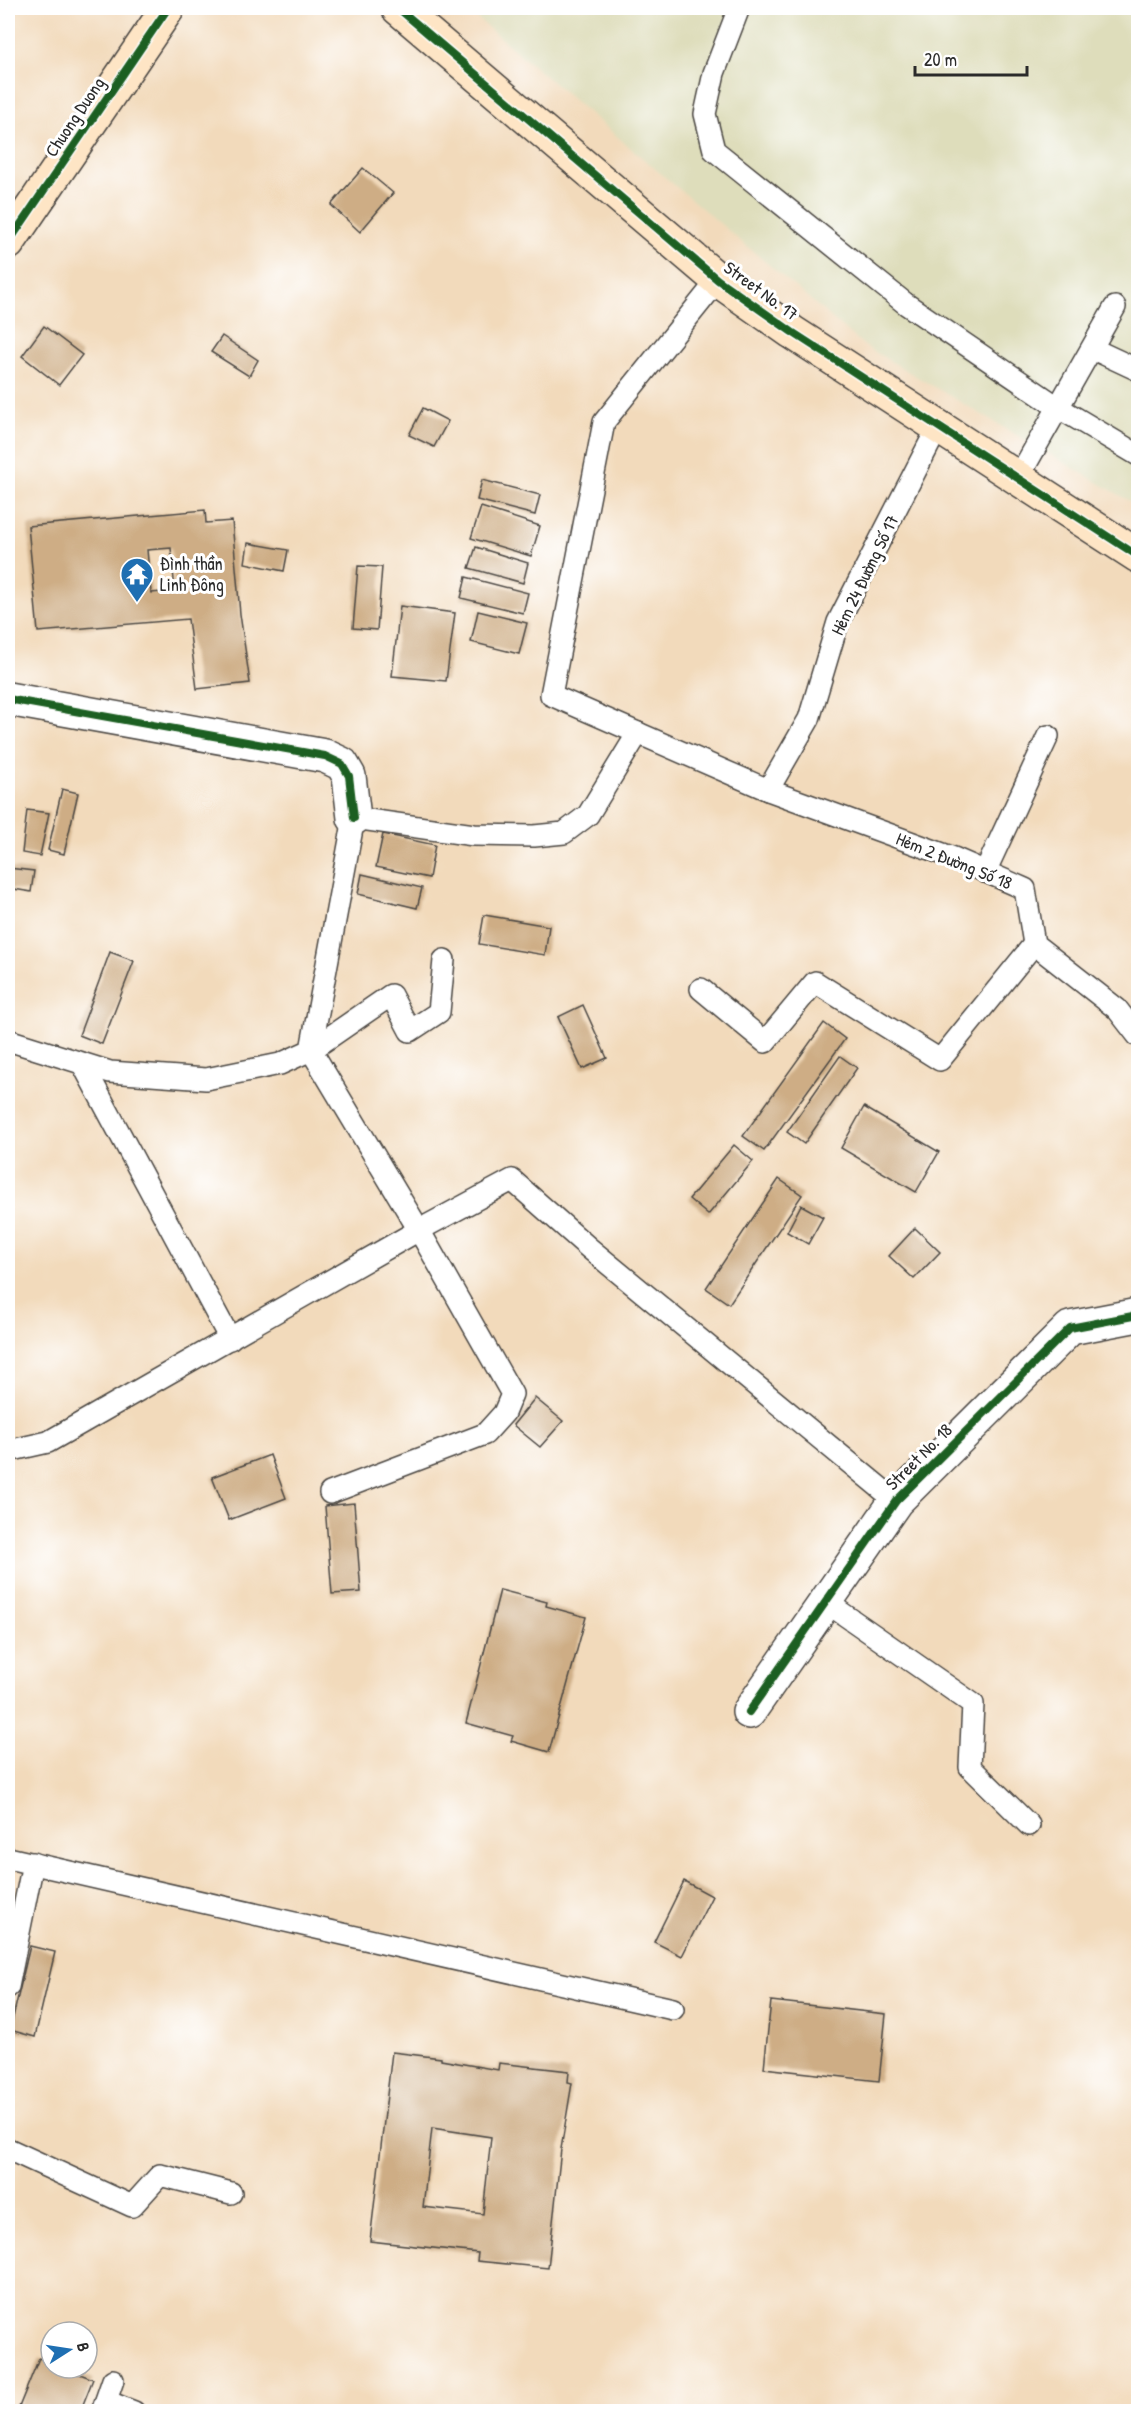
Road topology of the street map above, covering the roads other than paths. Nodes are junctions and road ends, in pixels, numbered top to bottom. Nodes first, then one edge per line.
1 (168, 8) edge
2 (399, 8) edge
3 (739, 8) edge
4 (8, 243) edge
5 (718, 280) junction
6 (1115, 307) dead end
7 (1093, 349) junction
8 (1138, 370) edge
9 (1059, 408) junction
10 (938, 427) junction
11 (1138, 455) edge
12 (1018, 478) junction
13 (1138, 556) edge
14 (8, 699) edge
15 (638, 733) junction
16 (1048, 736) dead end
17 (768, 790) junction
18 (354, 818) junction
19 (985, 872) junction
20 (1034, 944) junction
21 (444, 960) dead end
22 (701, 989) dead end
23 (1138, 1036) edge
24 (8, 1040) edge
25 (311, 1050) junction
26 (82, 1063) junction
27 (419, 1230) junction
28 (1138, 1315) edge
29 (230, 1339) junction
30 (8, 1451) edge
31 (330, 1493) dead end
32 (896, 1501) junction
33 (826, 1602) junction
34 (749, 1712) dead end
35 (1029, 1826) dead end
36 (8, 1858) edge
37 (33, 1863) junction
38 (8, 1987) edge
39 (673, 2009) dead end
40 (8, 2149) edge
41 (231, 2193) dead end
42 (113, 2380) dead end
43 (104, 2406) edge
44 (134, 2412) edge

1 - 4 street, Chuong Duong
2 - 5 street, Street No. 17
3 - 9 lane
5 - 10 street, Street No. 17
5 - 15 lane, Hẻm 2 Đường Số 18
6 - 7 lane
7 - 8 lane
7 - 9 lane
9 - 11 lane
9 - 12 lane
10 - 12 street, Street No. 17
10 - 17 lane, Hẻm 24 Đường Số 17
12 - 13 street, Street No. 17
14 - 18 street
15 - 17 lane, Hẻm 2 Đường Số 18
15 - 18 lane
16 - 19 lane
17 - 19 lane, Hẻm 2 Đường Số 18
18 - 25 lane
19 - 20 lane, Hẻm 2 Đường Số 18
20 - 22 lane
20 - 23 lane
21 - 25 lane
24 - 26 lane
25 - 26 lane
25 - 27 lane
26 - 29 lane
27 - 29 lane
27 - 31 lane
27 - 32 lane
28 - 32 street, Street No. 18
29 - 30 lane
32 - 33 street, Street No. 18
33 - 34 street, Street No. 18
33 - 35 lane
36 - 37 lane
37 - 38 lane
37 - 39 lane
40 - 41 lane
42 - 43 lane
43 - 44 lane

